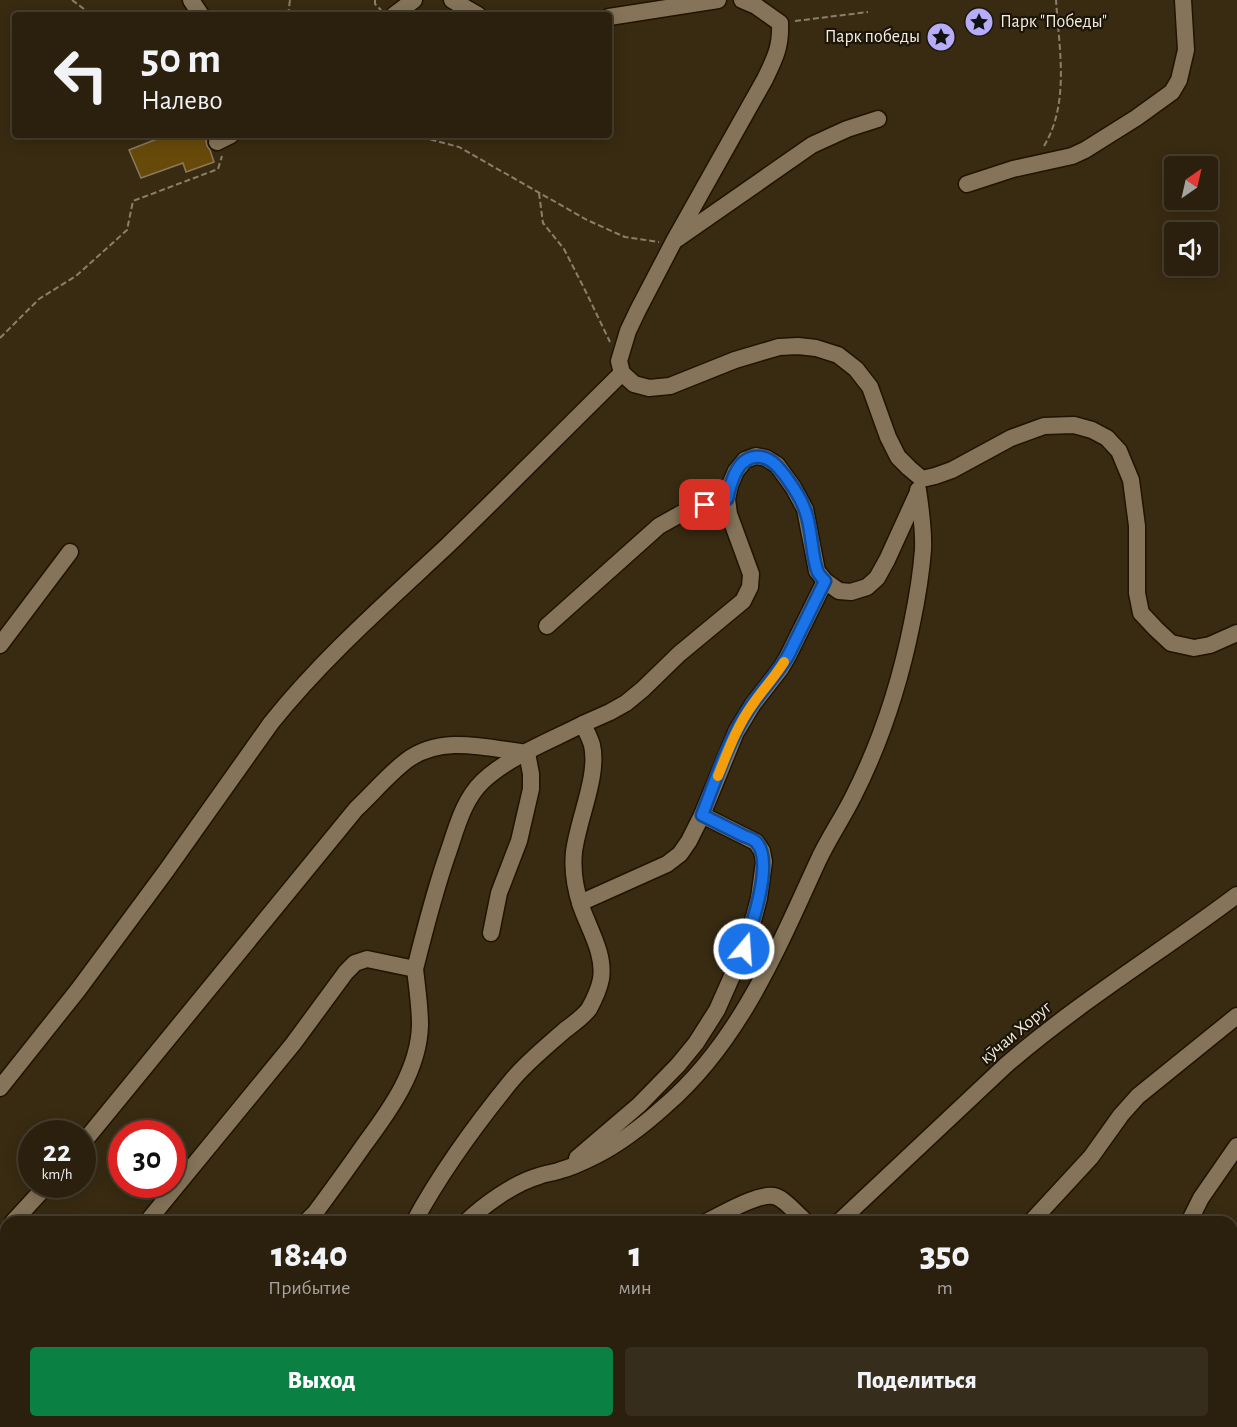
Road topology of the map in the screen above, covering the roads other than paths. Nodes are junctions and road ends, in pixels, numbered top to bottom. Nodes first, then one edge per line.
1 (414, 0) edge
2 (452, 0) edge
3 (718, 0) edge
4 (742, 0) edge
5 (1183, 0) edge
6 (398, 12) edge
7 (473, 12) edge
8 (612, 17) edge
9 (878, 119) dead end
10 (967, 184) dead end
11 (674, 241) junction
12 (620, 367) junction
13 (920, 485) junction
14 (727, 499) junction
15 (70, 552) dead end
16 (825, 581) junction
17 (547, 626) dead end
18 (1237, 633) edge
19 (0, 645) edge
20 (583, 724) junction
21 (527, 753) junction
22 (702, 815) junction
23 (1237, 895) edge
24 (580, 903) junction
25 (491, 933) dead end
26 (415, 969) junction
27 (1237, 1016) edge
28 (0, 1088) edge
29 (96, 1127) edge
30 (1237, 1146) edge
31 (562, 1170) junction
32 (35, 1198) edge
33 (19, 1216) edge
34 (152, 1216) edge
35 (312, 1216) edge
36 (417, 1216) edge
37 (473, 1216) edge
38 (718, 1216) edge
39 (798, 1216) edge
40 (845, 1216) edge
41 (1037, 1216) edge
42 (1192, 1216) edge

1 - 6 street
2 - 7 street
3 - 8 street
4 - 11 street
5 - 10 street
9 - 11 street
11 - 12 street
12 - 13 street
12 - 28 street
13 - 16 street
13 - 18 street
13 - 31 street
14 - 16 street
14 - 17 street
14 - 20 street
15 - 19 street
16 - 22 street
20 - 21 street
20 - 24 street
21 - 25 street
21 - 26 street
21 - 29 street
22 - 24 street
22 - 31 street
23 - 40 street, кӯчаи Хоруг
24 - 36 street
26 - 34 street
26 - 35 street
27 - 41 street
30 - 42 street
31 - 37 street
32 - 33 street
38 - 39 street

